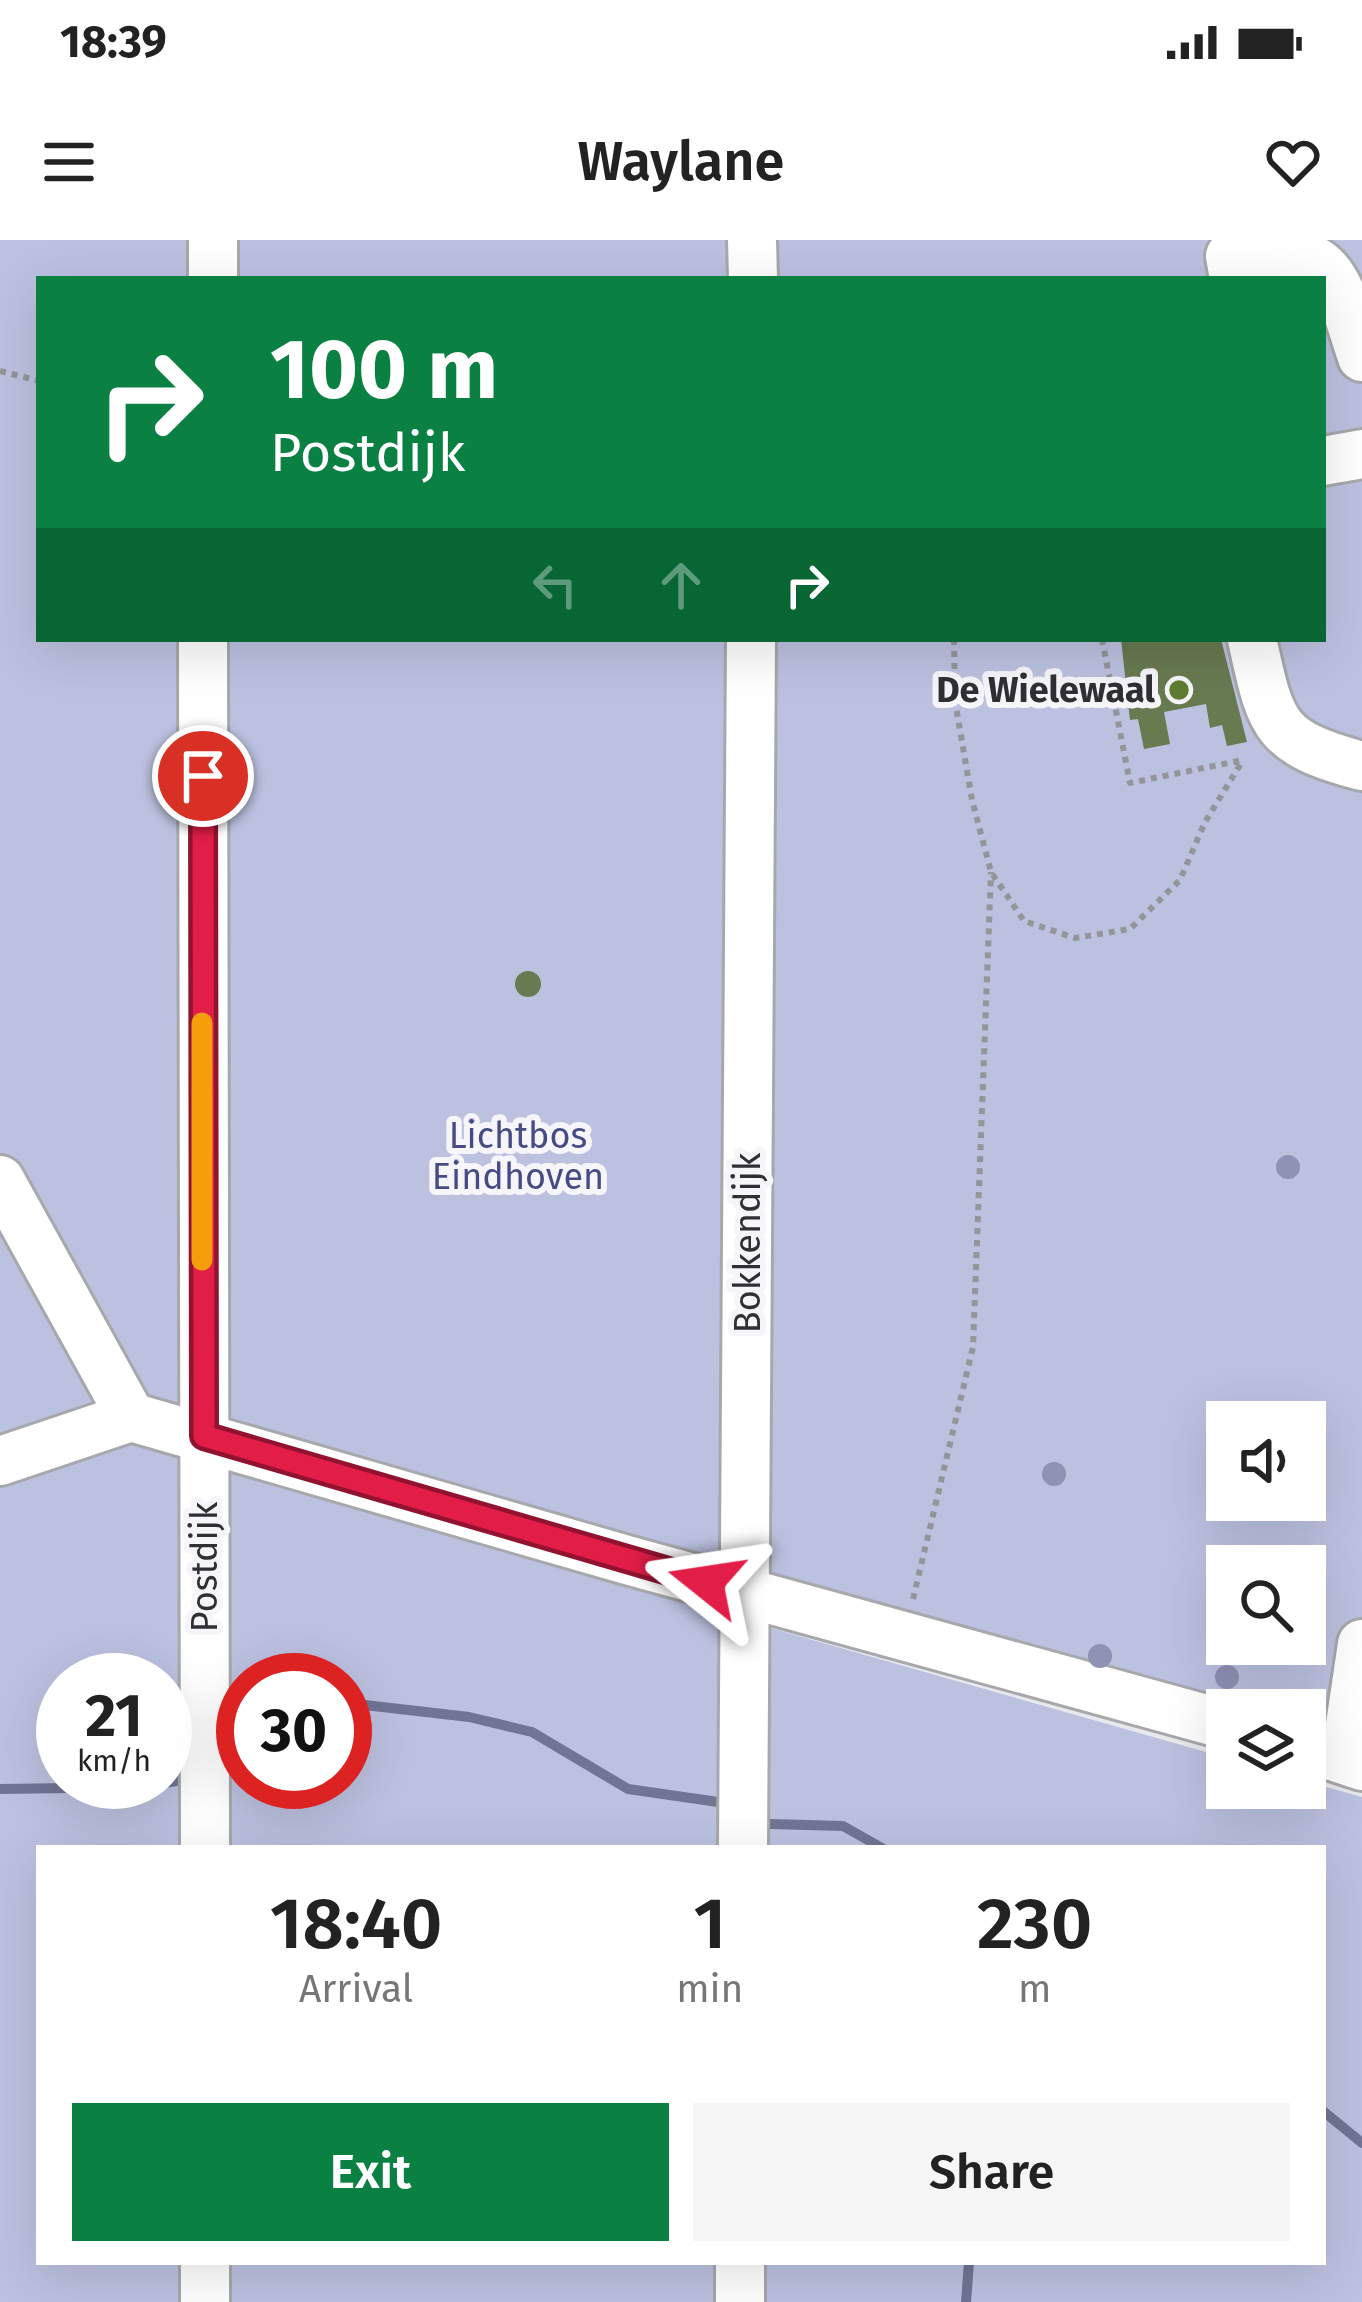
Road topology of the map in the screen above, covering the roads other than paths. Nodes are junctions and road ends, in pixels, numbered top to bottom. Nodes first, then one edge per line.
1 (213, 240) edge
2 (752, 240) edge
3 (1232, 258) edge
4 (213, 276) edge
5 (752, 276) edge
6 (1362, 357) edge
7 (1362, 454) edge
8 (1326, 460) edge
9 (203, 642) edge
10 (751, 642) edge
11 (1253, 642) edge
12 (1362, 766) edge
13 (0, 1180) edge
14 (131, 1417) junction
15 (204, 1436) junction
16 (0, 1461) edge
17 (746, 1593) junction
18 (1362, 1644) edge
19 (1206, 1719) edge
20 (1326, 1753) edge
21 (1358, 1763) edge
22 (205, 1845) edge
23 (743, 1845) edge
24 (205, 2265) edge
25 (740, 2265) edge
26 (205, 2302) edge
27 (740, 2302) edge

1 - 4 street
2 - 5 street
3 - 6 street
7 - 8 street
9 - 15 street, Postdijk
10 - 17 street, Bokkendijk
11 - 12 street
13 - 14 street
14 - 15 street
14 - 16 street
15 - 17 street
15 - 22 street, Postdijk
17 - 19 street
17 - 23 street, Bokkendijk
18 - 21 street
20 - 21 street
24 - 26 street
25 - 27 street

